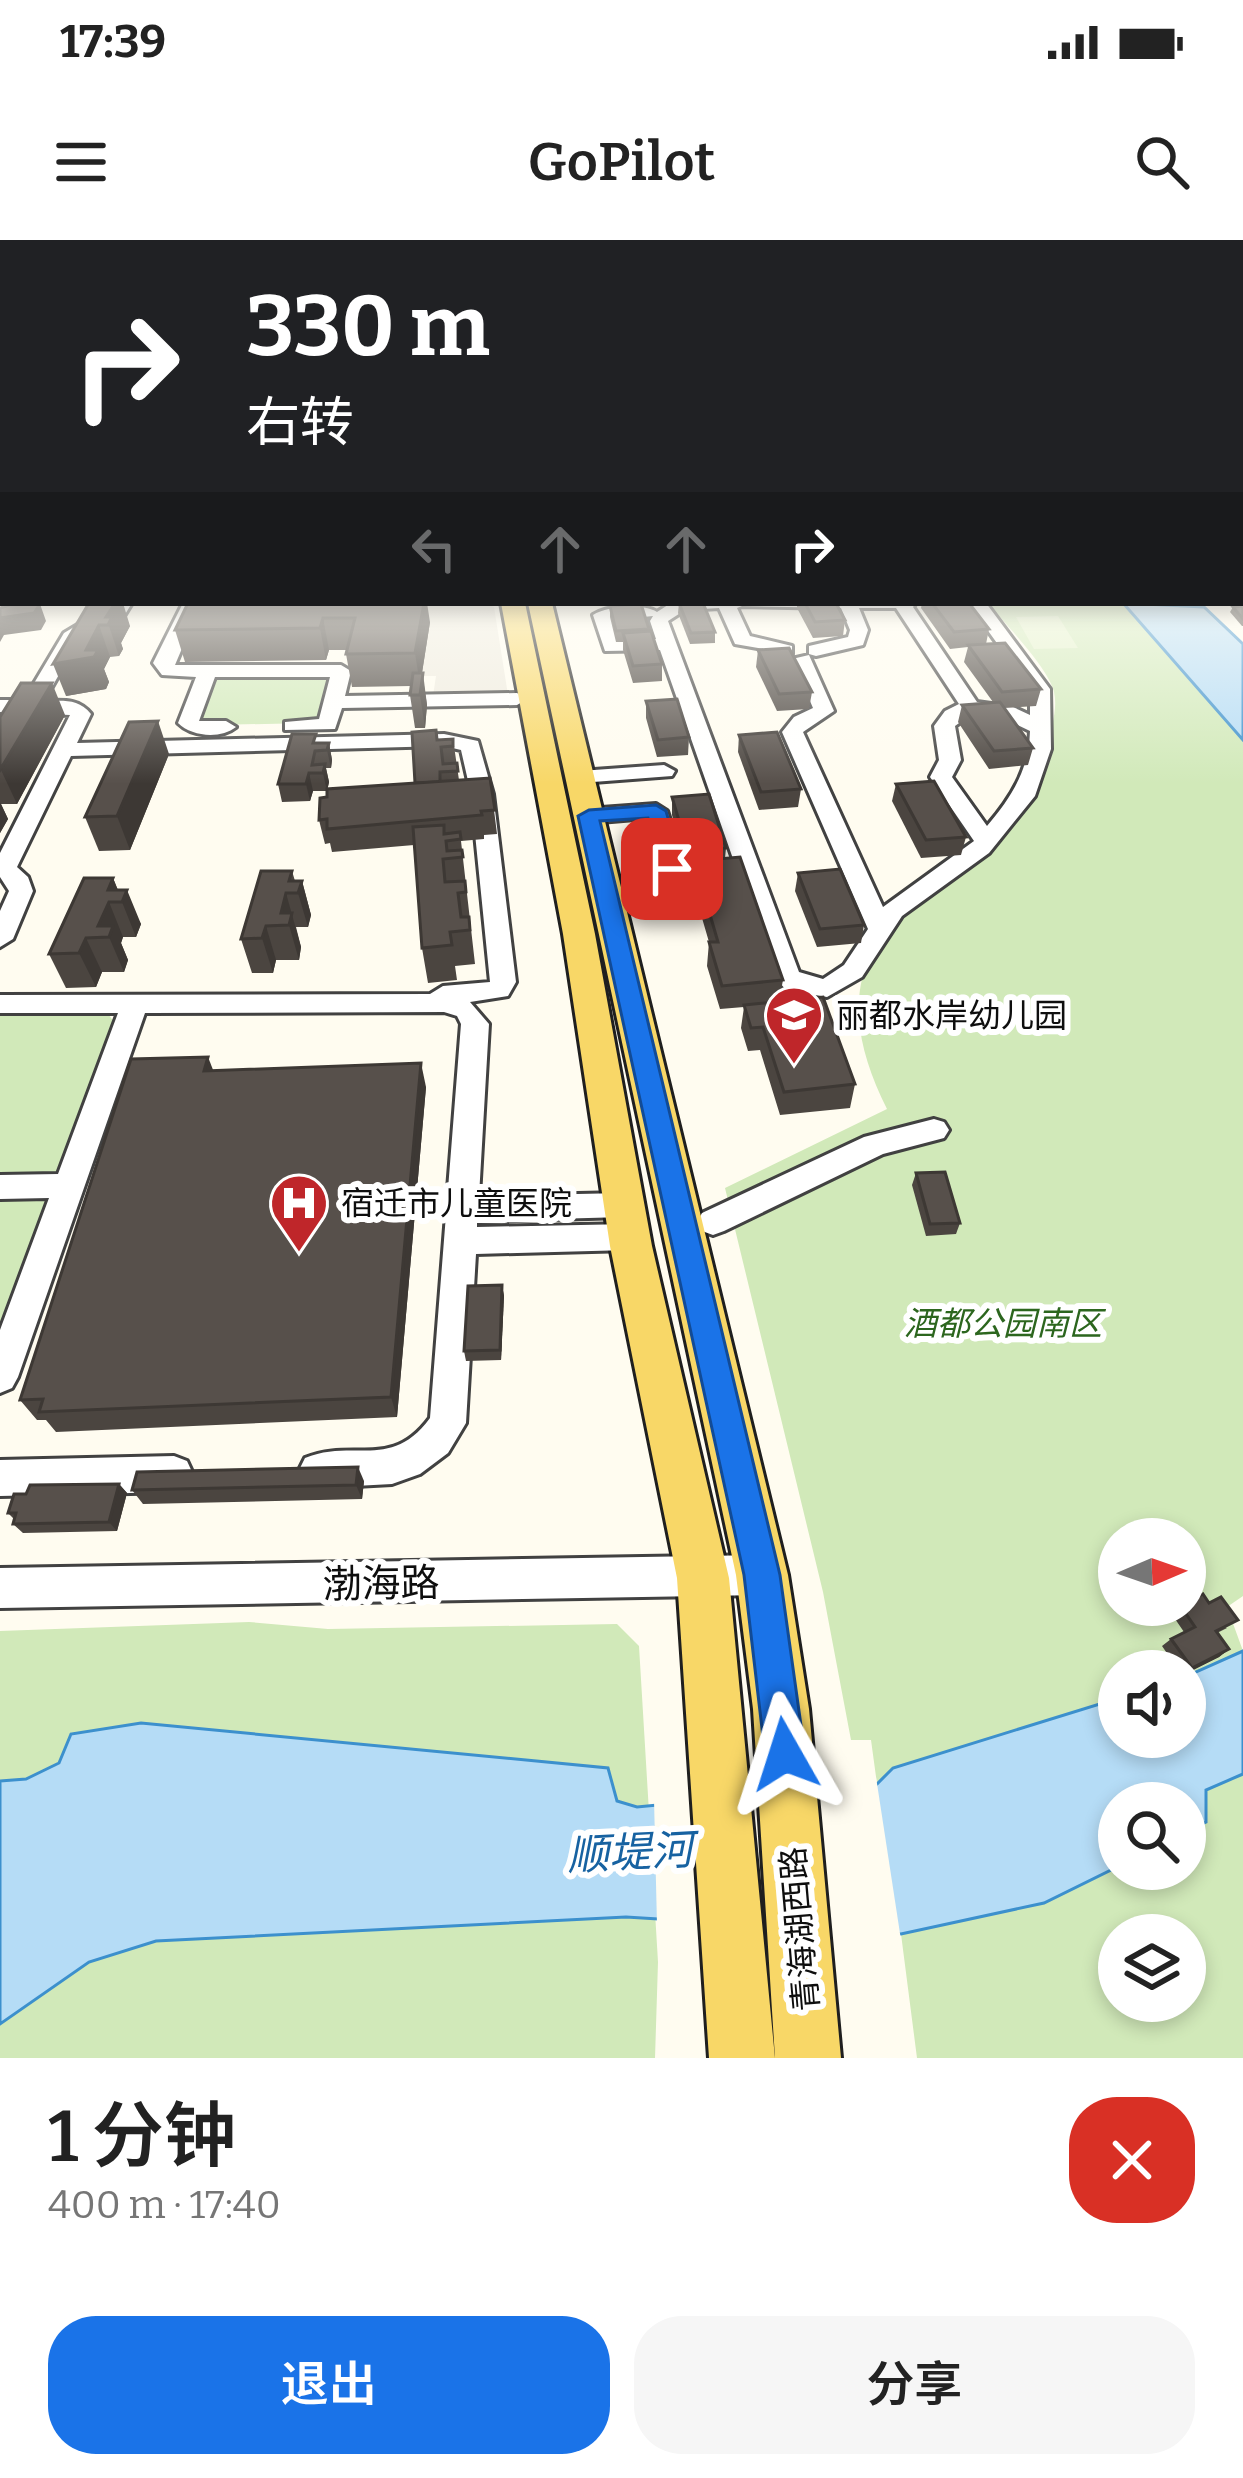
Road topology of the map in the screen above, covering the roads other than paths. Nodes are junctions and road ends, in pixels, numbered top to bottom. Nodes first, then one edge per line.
1 (115, 614) edge
2 (194, 614) edge
3 (528, 614) edge
4 (529, 614) edge
5 (617, 614) edge
6 (664, 614) edge
7 (731, 614) edge
8 (852, 614) edge
9 (910, 614) edge
10 (984, 614) edge
11 (666, 644) junction
12 (801, 653) junction
13 (208, 671) junction
14 (517, 699) dead end
15 (333, 702) junction
16 (0, 706) edge
17 (31, 706) junction
18 (971, 707) junction
19 (1042, 729) junction
20 (64, 750) junction
21 (664, 770) dead end
22 (584, 796) junction
23 (986, 842) junction
24 (749, 875) junction
25 (880, 928) junction
26 (0, 939) edge
27 (0, 1002) edge
28 (135, 1004) junction
29 (934, 1130) dead end
30 (69, 1186) junction
31 (0, 1187) edge
32 (627, 1221) junction
33 (713, 1222) dead end
34 (459, 1225) junction
35 (0, 1377) edge
36 (273, 1472) edge
37 (205, 1473) edge
38 (0, 1478) edge
39 (762, 1575) junction
40 (704, 1578) junction
41 (0, 1588) edge
42 (741, 2038) edge
43 (808, 2040) edge

1 - 17 street
2 - 13 street
3 - 32 main road, 青海湖西路
4 - 22 main road, 青海湖西路
5 - 11 street
6 - 11 street
7 - 12 street
8 - 12 street
9 - 18 street
10 - 19 street
11 - 24 street
12 - 25 street
13 - 15 street
13 - 15 street
14 - 15 street
16 - 17 street
17 - 20 street
18 - 19 street
18 - 23 street
19 - 23 street
20 - 26 street
20 - 27 street
21 - 22 street
22 - 24 street
22 - 39 main road, 青海湖西路
23 - 25 street
24 - 25 street
27 - 28 street
28 - 30 street
28 - 34 street
29 - 33 street
30 - 31 street
30 - 35 street
32 - 34 street
32 - 40 main road, 青海湖西路
34 - 36 street
37 - 38 street
39 - 40 street, 渤海路
39 - 43 main road, 青海湖西路
40 - 41 street, 渤海路
40 - 42 main road, 青海湖西路

